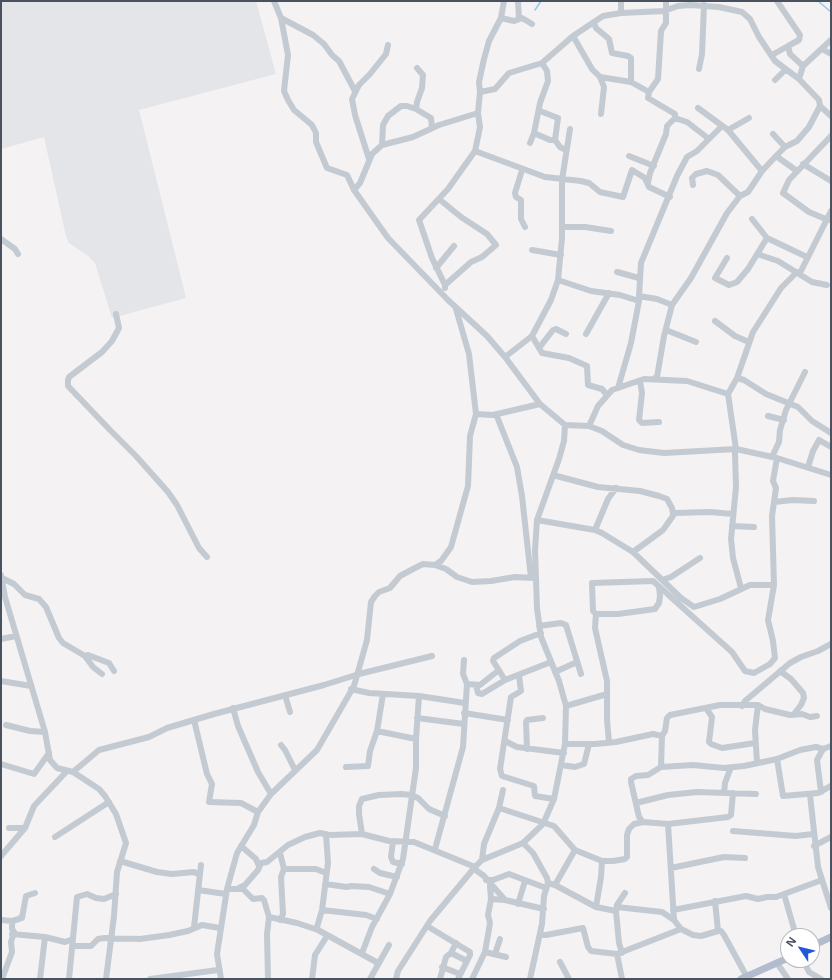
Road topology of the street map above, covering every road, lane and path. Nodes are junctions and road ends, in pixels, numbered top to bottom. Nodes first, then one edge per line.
1 (274, 1) edge
2 (504, 1) edge
3 (518, 1) edge
4 (621, 1) edge
5 (666, 1) edge
6 (777, 1) edge
7 (690, 3) edge
8 (704, 5) junction
9 (664, 11) junction
10 (621, 13) junction
11 (280, 18) junction
12 (501, 18) junction
13 (519, 19) junction
14 (594, 22) junction
15 (532, 24) dead end
16 (572, 36) junction
17 (831, 40) edge
18 (388, 45) dead end
19 (788, 46) junction
20 (822, 49) junction
21 (831, 54) edge
22 (772, 55) junction
23 (542, 63) junction
24 (803, 66) junction
25 (417, 68) dead end
26 (699, 69) dead end
27 (786, 69) junction
28 (600, 77) junction
29 (775, 80) dead end
30 (799, 80) junction
31 (632, 82) junction
32 (355, 91) junction
33 (480, 92) junction
34 (649, 92) junction
35 (820, 106) junction
36 (698, 108) dead end
37 (416, 109) junction
38 (540, 111) junction
39 (478, 112) junction
40 (601, 114) dead end
41 (831, 116) edge
42 (675, 118) junction
43 (749, 118) dead end
44 (432, 128) junction
45 (725, 128) junction
46 (570, 129) dead end
47 (534, 133) junction
48 (773, 134) dead end
49 (831, 136) edge
50 (709, 139) junction
51 (555, 140) junction
52 (530, 143) dead end
53 (382, 145) junction
54 (785, 147) junction
55 (566, 150) junction
56 (476, 151) junction
57 (629, 156) dead end
58 (776, 156) junction
59 (369, 159) junction
60 (803, 164) junction
61 (654, 166) junction
62 (522, 170) junction
63 (762, 171) junction
64 (797, 171) junction
65 (562, 180) junction
66 (831, 181) edge
67 (693, 185) dead end
68 (649, 187) junction
69 (354, 190) junction
70 (740, 196) junction
71 (670, 197) junction
72 (440, 199) junction
73 (831, 211) edge
74 (752, 219) dead end
75 (828, 220) junction
76 (525, 227) dead end
77 (562, 227) junction
78 (823, 228) junction
79 (831, 229) edge
80 (611, 231) dead end
81 (767, 238) junction
82 (1, 239) edge
83 (454, 246) dead end
84 (532, 250) dead end
85 (18, 254) dead end
86 (757, 254) junction
87 (561, 255) junction
88 (807, 257) junction
89 (727, 258) dead end
90 (436, 268) junction
91 (617, 272) dead end
92 (796, 273) junction
93 (639, 278) junction
94 (558, 280) junction
95 (445, 285) junction
96 (827, 285) dead end
97 (609, 293) junction
98 (443, 294) junction
99 (639, 298) junction
100 (672, 305) junction
101 (456, 309) junction
102 (116, 314) dead end
103 (715, 321) dead end
104 (666, 330) junction
105 (566, 334) dead end
106 (586, 334) dead end
107 (532, 336) junction
108 (696, 342) dead end
109 (749, 342) junction
110 (539, 348) junction
111 (505, 357) junction
112 (805, 372) dead end
113 (656, 378) junction
114 (737, 378) junction
115 (640, 381) junction
116 (618, 388) junction
117 (728, 394) junction
118 (607, 395) junction
119 (540, 404) junction
120 (789, 404) junction
121 (476, 414) junction
122 (496, 414) junction
123 (768, 416) dead end
124 (784, 420) junction
125 (659, 422) dead end
126 (565, 425) junction
127 (589, 426) junction
128 (831, 433) edge
129 (831, 446) edge
130 (736, 450) junction
131 (775, 458) junction
132 (808, 467) junction
133 (553, 475) junction
134 (831, 475) edge
135 (616, 488) junction
136 (814, 501) dead end
137 (774, 502) junction
138 (673, 514) junction
139 (733, 514) junction
140 (537, 520) junction
141 (732, 526) junction
142 (754, 527) dead end
143 (595, 530) junction
144 (633, 552) junction
145 (207, 557) dead end
146 (700, 558) dead end
147 (435, 565) junction
148 (1, 577) edge
149 (533, 578) junction
150 (662, 580) junction
151 (774, 585) junction
152 (659, 587) junction
153 (741, 588) junction
154 (4, 606) edge
155 (596, 614) junction
156 (539, 626) junction
157 (540, 633) junction
158 (16, 636) junction
159 (1, 639) edge
160 (831, 644) edge
161 (85, 656) junction
162 (432, 656) dead end
163 (464, 660) dead end
164 (550, 662) junction
165 (577, 662) junction
166 (499, 670) junction
167 (114, 671) dead end
168 (780, 671) junction
169 (555, 672) junction
170 (102, 674) dead end
171 (581, 674) dead end
172 (519, 676) junction
173 (356, 677) junction
174 (505, 680) junction
175 (1, 681) edge
176 (467, 684) junction
177 (476, 685) junction
178 (31, 686) junction
179 (351, 689) junction
180 (383, 694) junction
181 (607, 694) junction
182 (284, 695) junction
183 (419, 696) junction
184 (465, 703) junction
185 (758, 705) junction
186 (801, 705) junction
187 (566, 706) junction
188 (742, 706) junction
189 (234, 708) junction
190 (706, 708) junction
191 (290, 712) dead end
192 (464, 713) junction
193 (794, 714) junction
194 (802, 714) junction
195 (817, 716) dead end
196 (417, 718) junction
197 (543, 718) dead end
198 (194, 720) junction
199 (508, 720) junction
200 (464, 724) junction
201 (6, 725) dead end
202 (377, 731) junction
203 (44, 732) junction
204 (662, 736) junction
205 (416, 739) junction
206 (505, 741) junction
207 (609, 742) junction
208 (756, 743) junction
209 (565, 744) junction
210 (589, 744) junction
211 (281, 745) dead end
212 (831, 746) edge
213 (527, 749) junction
214 (823, 750) junction
215 (49, 753) junction
216 (564, 753) junction
217 (777, 759) junction
218 (757, 763) junction
219 (1, 764) edge
220 (561, 765) junction
221 (346, 767) dead end
222 (661, 767) junction
223 (731, 767) junction
224 (295, 770) junction
225 (70, 772) junction
226 (831, 786) edge
227 (503, 790) dead end
228 (821, 792) junction
229 (724, 793) junction
230 (733, 793) junction
231 (271, 794) junction
232 (756, 794) dead end
233 (412, 795) junction
234 (810, 795) junction
235 (554, 799) junction
236 (109, 802) junction
237 (636, 803) junction
238 (499, 808) junction
239 (258, 812) junction
240 (445, 816) junction
241 (643, 822) junction
242 (543, 824) junction
243 (668, 824) junction
244 (9, 828) dead end
245 (24, 828) junction
246 (733, 831) dead end
247 (326, 834) junction
248 (362, 834) junction
249 (813, 834) junction
250 (55, 837) dead end
251 (831, 837) edge
252 (393, 841) junction
253 (405, 842) junction
254 (522, 842) junction
255 (241, 846) junction
256 (814, 846) junction
257 (435, 849) junction
258 (575, 850) junction
259 (280, 853) junction
260 (1, 856) edge
261 (745, 858) dead end
262 (482, 860) junction
263 (120, 861) junction
264 (602, 861) junction
265 (402, 864) junction
266 (201, 865) dead end
267 (259, 866) junction
268 (474, 867) junction
269 (670, 868) junction
270 (284, 869) junction
271 (374, 869) dead end
272 (326, 873) junction
273 (200, 875) junction
274 (397, 877) junction
275 (486, 880) junction
276 (525, 881) junction
277 (823, 883) junction
278 (325, 884) junction
279 (831, 884) edge
280 (550, 885) junction
281 (490, 886) junction
282 (239, 888) junction
283 (198, 890) junction
284 (226, 891) junction
285 (35, 893) dead end
286 (625, 893) dead end
287 (116, 894) junction
288 (390, 894) junction
289 (784, 894) junction
290 (491, 900) junction
291 (505, 900) junction
292 (715, 901) junction
293 (518, 904) junction
294 (596, 907) junction
295 (831, 908) edge
296 (544, 909) junction
297 (617, 909) junction
298 (322, 910) junction
299 (673, 910) junction
300 (269, 918) junction
301 (376, 919) junction
302 (1, 920) edge
303 (280, 920) junction
304 (674, 920) junction
305 (12, 921) junction
306 (427, 926) junction
307 (194, 927) junction
308 (220, 928) junction
309 (794, 928) edge
310 (681, 929) junction
311 (318, 930) junction
312 (718, 931) junction
313 (12, 934) junction
314 (540, 934) junction
315 (327, 936) junction
316 (45, 937) junction
317 (831, 937) edge
318 (112, 938) junction
319 (73, 939) junction
320 (500, 939) dead end
321 (820, 942) edge
322 (456, 943) junction
323 (389, 945) dead end
324 (72, 946) junction
325 (484, 952) junction
326 (362, 953) junction
327 (451, 953) junction
328 (495, 954) junction
329 (620, 954) junction
330 (506, 957) dead end
331 (467, 961) junction
332 (560, 962) dead end
333 (780, 962) edge
334 (378, 963) junction
335 (777, 963) junction
336 (4, 965) edge
337 (442, 967) junction
338 (808, 968) edge
339 (218, 970) junction
340 (459, 976) edge
341 (745, 978) edge
342 (2, 979) edge
343 (40, 979) edge
344 (69, 979) edge
345 (106, 979) edge
346 (150, 979) edge
347 (221, 979) edge
348 (268, 979) edge
349 (312, 979) edge
350 (370, 979) edge
351 (396, 979) edge
352 (440, 979) edge
353 (472, 979) edge
354 (530, 979) edge
355 (569, 979) edge
356 (622, 979) edge
357 (788, 979) edge
358 (821, 979) edge

1 - 11 street
2 - 12 street
3 - 13 street
4 - 10 street
5 - 9 street
6 - 19 street
7 - 8 street
7 - 9 street
8 - 22 street
8 - 26 street
9 - 10 street
9 - 34 street
10 - 14 street
11 - 32 street
11 - 69 street
12 - 13 street
12 - 33 street
13 - 15 street
14 - 16 street
14 - 31 street
16 - 23 street
16 - 28 street
17 - 20 street
18 - 32 street
19 - 22 street
19 - 24 street
20 - 21 street
20 - 24 street
22 - 27 street
23 - 33 street
23 - 38 street
24 - 30 street
25 - 37 street
27 - 29 street
27 - 30 street
28 - 31 street
28 - 40 street
30 - 35 street
31 - 34 street
32 - 59 street
33 - 39 street
34 - 42 street
35 - 41 street
35 - 54 street
36 - 45 street
37 - 44 street
37 - 53 street
38 - 47 street
38 - 51 street
39 - 44 street
39 - 56 street
42 - 50 street
42 - 61 street
43 - 45 street
44 - 53 street
45 - 50 street
45 - 63 street
46 - 55 street
47 - 51 street
47 - 52 street
48 - 54 street
49 - 60 street
50 - 71 street
51 - 55 street
53 - 59 street
54 - 58 street
55 - 65 street
56 - 62 street
56 - 72 street
57 - 61 street
58 - 63 street
58 - 64 street
59 - 69 street
60 - 64 street
60 - 66 street
61 - 68 street
62 - 65 street
62 - 76 street
63 - 70 street
64 - 75 street
65 - 68 street
65 - 77 street
67 - 70 street
68 - 71 street
69 - 98 street
70 - 100 street
71 - 93 street
72 - 90 street
72 - 95 street
73 - 75 street
74 - 81 street
75 - 78 street
77 - 80 street
77 - 87 street
78 - 79 street
78 - 88 street
81 - 86 street
81 - 88 street
82 - 85 street
83 - 90 street
84 - 87 street
86 - 89 street
86 - 92 street
87 - 94 street
88 - 92 street
90 - 95 street
91 - 93 street
92 - 96 street
92 - 109 street
93 - 99 street
94 - 97 street
94 - 107 street
95 - 98 street
97 - 99 street
97 - 106 street
98 - 101 street
99 - 100 street
99 - 116 street
100 - 104 street
101 - 111 street
101 - 121 street
102 - 145 street
103 - 109 street
104 - 108 street
104 - 113 street
105 - 110 street
107 - 110 street
107 - 111 street
109 - 114 street
110 - 118 street
111 - 119 street
112 - 120 street
113 - 115 street
113 - 117 street
114 - 117 street
114 - 120 street
115 - 116 street
115 - 125 street
116 - 118 street
117 - 130 street
118 - 127 street
119 - 122 street
119 - 126 street
120 - 124 street
120 - 128 street
121 - 122 street
121 - 147 street
122 - 149 street
123 - 124 street
124 - 131 street
126 - 127 street
126 - 133 street
127 - 130 street
129 - 132 street
130 - 131 street
130 - 139 street
131 - 132 street
131 - 137 street
132 - 134 street
133 - 135 street
133 - 140 street
135 - 138 street
135 - 143 street
136 - 137 street
137 - 151 street
138 - 139 street
138 - 144 street
139 - 141 street
140 - 143 street
140 - 149 street
141 - 142 street
141 - 153 street
143 - 144 street
144 - 150 street
146 - 150 street
147 - 149 street
147 - 173 street
148 - 154 street
148 - 161 street
149 - 156 street
150 - 153 street
151 - 152 street
151 - 153 street
152 - 155 street
152 - 155 street
154 - 158 street
155 - 181 street
156 - 157 street
156 - 165 street
157 - 164 street
157 - 166 street
158 - 159 street
158 - 178 street
160 - 168 street
161 - 167 street
161 - 170 street
162 - 173 street
163 - 176 street
164 - 169 street
164 - 172 street
165 - 169 street
165 - 171 street
166 - 174 street
166 - 177 street
168 - 186 street
168 - 188 street
169 - 187 street
172 - 174 street
172 - 199 street
173 - 179 street
173 - 182 street
174 - 177 street
175 - 178 street
176 - 177 street
176 - 184 street
178 - 203 street
179 - 180 street
179 - 224 street
180 - 183 street
180 - 202 street
181 - 187 street
181 - 207 street
182 - 189 street
182 - 191 street
183 - 184 street
183 - 196 street
184 - 192 street
185 - 188 street
185 - 193 street
185 - 208 street
186 - 193 street
186 - 194 street
187 - 209 street
188 - 190 street
189 - 198 street
189 - 231 street
190 - 204 street
190 - 208 street
192 - 199 street
192 - 200 street
193 - 194 street
194 - 195 street
196 - 200 street
196 - 205 street
197 - 213 street
198 - 225 street
198 - 239 street
199 - 206 street
200 - 240 street
201 - 203 street
202 - 205 street
202 - 221 street
203 - 215 street
204 - 207 street
204 - 222 street
205 - 233 street
206 - 213 street
206 - 235 street
207 - 210 street
208 - 218 street
209 - 210 street
209 - 216 street
210 - 220 street
211 - 224 street
212 - 214 street
213 - 216 street
214 - 217 street
214 - 228 street
215 - 219 street
215 - 225 street
216 - 220 street
217 - 218 street
217 - 234 street
218 - 223 street
220 - 235 street
222 - 223 street
222 - 237 street
223 - 229 street
224 - 231 street
225 - 236 street
225 - 245 street
226 - 228 street
227 - 238 street
228 - 234 street
229 - 230 street
229 - 237 street
230 - 232 street
230 - 243 street
231 - 239 street
233 - 240 street
233 - 248 street
233 - 253 street
234 - 249 street
235 - 242 street
236 - 250 street
236 - 263 street
237 - 241 street
238 - 242 street
238 - 262 street
239 - 255 street
240 - 257 street
241 - 243 street
241 - 264 street
242 - 254 street
242 - 258 street
243 - 269 street
244 - 245 street
245 - 260 street
246 - 249 street
247 - 248 street
247 - 259 street
247 - 272 street
248 - 252 street
249 - 256 street
251 - 256 street
252 - 253 street
252 - 265 street
253 - 257 street
253 - 265 street
254 - 262 street
254 - 280 street
255 - 267 street
255 - 284 street
256 - 277 street
257 - 268 street
258 - 264 street
258 - 280 street
259 - 267 street
259 - 270 street
261 - 269 street
262 - 268 street
263 - 273 street
263 - 287 street
264 - 294 street
265 - 274 street
266 - 273 street
267 - 282 street
268 - 275 street
268 - 306 street
269 - 299 street
270 - 272 street
270 - 303 street
271 - 274 street
272 - 278 street
273 - 283 street
274 - 288 street
275 - 276 street
275 - 281 street
276 - 280 street
276 - 293 street
277 - 279 street
277 - 289 street
277 - 295 street
278 - 288 street
278 - 298 street
280 - 294 street
280 - 296 street
281 - 290 street
281 - 291 street
282 - 284 street
282 - 300 street
283 - 284 street
283 - 307 street
284 - 308 street
285 - 305 street
286 - 297 street
287 - 318 street
287 - 319 street
288 - 301 street
289 - 292 street
289 - 309 street
290 - 291 street
290 - 325 street
291 - 293 street
292 - 299 street
292 - 312 street
293 - 296 street
294 - 297 street
296 - 314 street
297 - 304 street
297 - 329 street
298 - 301 street
298 - 311 street
299 - 304 street
300 - 303 street
300 - 348 street
301 - 326 street
302 - 305 street
303 - 311 street
304 - 310 street
305 - 313 street
306 - 322 street
306 - 351 street
307 - 308 street
307 - 318 street
308 - 339 street
310 - 312 street
310 - 329 street
311 - 315 street
312 - 341 street
313 - 316 street
313 - 336 street
314 - 329 street
314 - 354 street
315 - 326 street
315 - 349 street
316 - 319 street
316 - 343 street
317 - 321 main road
318 - 324 street
318 - 345 street
319 - 324 street
320 - 328 street
322 - 327 street
322 - 331 street
323 - 334 street
324 - 344 street
325 - 328 street
325 - 353 street
326 - 334 street
327 - 331 street
327 - 337 street
328 - 330 street
329 - 356 street
331 - 340 street
332 - 355 street
333 - 335 main road
334 - 350 street
335 - 341 main road
335 - 357 street
336 - 342 street
337 - 340 street
337 - 352 street
338 - 358 street
339 - 346 street
339 - 347 street

